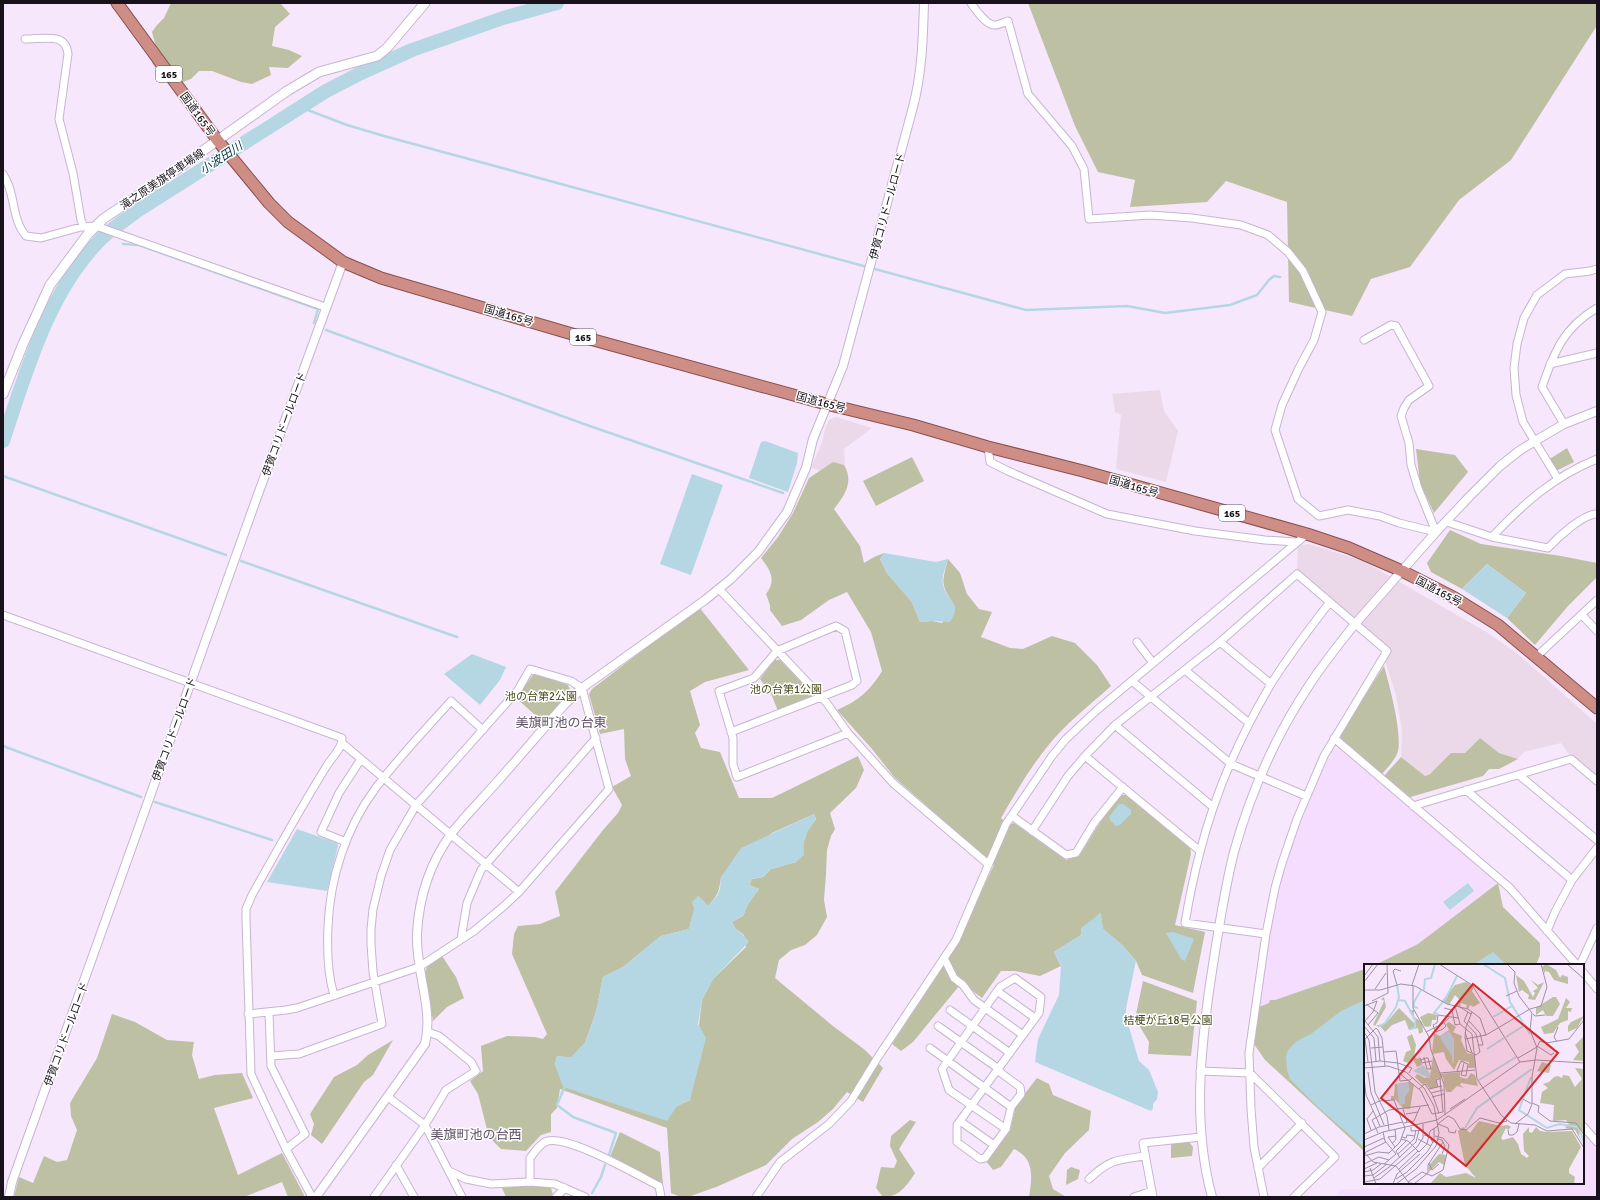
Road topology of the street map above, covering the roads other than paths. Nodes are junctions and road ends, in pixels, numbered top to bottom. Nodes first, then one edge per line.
1 (117, 3) edge
2 (425, 3) edge
3 (924, 3) edge
4 (971, 3) edge
5 (25, 39) dead end
6 (220, 143) junction
7 (3, 174) edge
8 (84, 227) junction
9 (101, 227) junction
10 (343, 262) junction
11 (1597, 269) edge
12 (325, 308) junction
13 (1597, 308) edge
14 (1364, 340) dead end
15 (1597, 353) edge
16 (1550, 364) junction
17 (3, 394) edge
18 (826, 404) junction
19 (1597, 411) edge
20 (1564, 424) junction
21 (1535, 441) junction
22 (988, 447) junction
23 (1597, 459) edge
24 (1558, 479) junction
25 (1597, 514) edge
26 (1446, 522) junction
27 (1436, 532) junction
28 (1307, 534) junction
29 (1492, 537) junction
30 (1296, 542) junction
31 (1402, 571) junction
32 (719, 589) junction
33 (1597, 600) edge
34 (1330, 602) junction
35 (3, 615) edge
36 (1582, 615) junction
37 (1187, 623) dead end
38 (1355, 624) junction
39 (1190, 631) junction
40 (1597, 631) edge
41 (1137, 642) dead end
42 (1220, 642) junction
43 (777, 651) junction
44 (1537, 656) junction
45 (1153, 663) junction
46 (1185, 670) junction
47 (1132, 681) junction
48 (191, 682) junction
49 (1271, 684) junction
50 (582, 688) junction
51 (822, 697) junction
52 (1150, 697) junction
53 (1597, 708) edge
54 (1249, 723) junction
55 (1115, 725) junction
56 (483, 730) junction
57 (731, 732) junction
58 (848, 733) junction
59 (596, 738) junction
60 (1334, 738) junction
61 (342, 743) junction
62 (1085, 756) junction
63 (361, 759) junction
64 (1231, 764) junction
65 (1519, 775) junction
66 (1261, 777) junction
67 (384, 778) junction
68 (1597, 781) edge
69 (1123, 787) junction
70 (1466, 790) junction
71 (1306, 796) junction
72 (416, 804) junction
73 (1413, 806) junction
74 (1214, 807) junction
75 (1012, 816) junction
76 (1032, 831) junction
77 (451, 835) junction
78 (1597, 840) edge
79 (346, 842) junction
80 (1597, 848) edge
81 (1200, 851) junction
82 (486, 863) junction
83 (988, 864) junction
84 (1572, 880) junction
85 (519, 892) junction
86 (1219, 928) junction
87 (1597, 928) edge
88 (1547, 931) junction
89 (1266, 934) junction
90 (461, 939) junction
91 (944, 958) junction
92 (1578, 964) edge
93 (1579, 964) edge
94 (419, 966) junction
95 (1584, 973) edge
96 (374, 982) junction
97 (1597, 989) edge
98 (997, 991) junction
99 (334, 995) junction
100 (985, 1008) junction
101 (950, 1010) dead end
102 (269, 1012) junction
103 (248, 1014) junction
104 (1035, 1018) junction
105 (938, 1026) dead end
106 (972, 1026) junction
107 (428, 1032) junction
108 (1023, 1035) junction
109 (960, 1042) junction
110 (930, 1048) dead end
111 (1010, 1053) junction
112 (271, 1056) junction
113 (947, 1061) junction
114 (999, 1069) junction
115 (1200, 1071) junction
116 (1250, 1073) junction
117 (984, 1088) junction
118 (388, 1097) junction
119 (971, 1104) junction
120 (1011, 1107) junction
121 (960, 1121) junction
122 (1302, 1124) junction
123 (425, 1125) junction
124 (1584, 1127) edge
125 (1006, 1129) junction
126 (1201, 1137) junction
127 (1597, 1142) edge
128 (994, 1145) junction
129 (286, 1149) junction
130 (1145, 1156) junction
131 (396, 1165) junction
132 (1258, 1168) junction
133 (449, 1171) junction
134 (1089, 1179) dead end
135 (530, 1182) junction
136 (564, 1188) junction
137 (1153, 1194) edge
138 (9, 1197) edge
139 (312, 1197) edge
140 (316, 1197) edge
141 (374, 1197) edge
142 (414, 1197) edge
143 (462, 1197) edge
144 (556, 1197) edge
145 (585, 1197) edge
146 (661, 1197) edge
147 (756, 1197) edge
148 (1134, 1197) edge
149 (1212, 1197) edge
150 (1264, 1197) edge
151 (1294, 1197) edge

1 - 6 highway, 国道165号 / 165
2 - 6 main road, 滝之原美旗停車場線
3 - 18 street, 伊賀コリドールロード
4 - 27 street
5 - 8 street
6 - 9 main road, 滝之原美旗停車場線
6 - 10 highway, 国道165号 / 165
7 - 8 street
8 - 9 street
9 - 12 street
9 - 17 main road, 滝之原美旗停車場線
10 - 12 street, 伊賀コリドールロード
10 - 18 highway, 国道165号 / 165
11 - 21 street
12 - 48 street, 伊賀コリドールロード
13 - 16 street
14 - 27 street
15 - 16 street
16 - 20 street
18 - 22 highway, 国道165号 / 165
18 - 32 street, 伊賀コリドールロード
19 - 20 street
20 - 21 street
21 - 24 street
21 - 26 street
22 - 28 highway, 国道165号 / 165
22 - 30 street
23 - 24 street
24 - 29 street
25 - 29 street
26 - 27 street
26 - 29 street
27 - 31 street
28 - 30 street
28 - 31 highway, 国道165号 / 165
30 - 39 street
31 - 38 street
31 - 44 highway, 国道165号 / 165
32 - 43 street
32 - 50 street, 伊賀コリドールロード
33 - 36 street
34 - 38 street
34 - 42 street
34 - 49 street
35 - 48 street
36 - 40 street
36 - 44 street
37 - 39 street
38 - 60 street
38 - 66 street
39 - 45 street
41 - 45 street
42 - 46 street
42 - 49 street
43 - 51 street
43 - 51 street
43 - 57 street
44 - 53 highway, 国道165号 / 165
45 - 47 street
46 - 52 street
46 - 54 street
47 - 52 street
47 - 75 street
48 - 61 street
48 - 138 street, 伊賀コリドールロード
49 - 54 street
50 - 56 street
50 - 59 street
50 - 77 street, 伊賀コリドールロード
51 - 57 street
51 - 58 street
52 - 55 street
52 - 64 street
54 - 64 street
55 - 62 street
55 - 74 street
56 - 67 street
56 - 72 street
57 - 58 street
58 - 83 street
59 - 82 street
59 - 85 street
60 - 71 street
60 - 73 street
61 - 63 street
61 - 103 street
62 - 69 street
62 - 76 street
63 - 67 street
63 - 79 street
64 - 66 street
64 - 74 street
65 - 68 street
65 - 70 street
65 - 78 street
66 - 71 street
66 - 86 street
67 - 72 street
67 - 79 street
69 - 76 street
69 - 81 street
70 - 73 street
70 - 84 street
71 - 89 street
72 - 77 street
72 - 96 street
73 - 88 street
74 - 81 street
75 - 76 street
75 - 83 street
77 - 82 street
77 - 94 street, 伊賀コリドールロード
79 - 99 street
80 - 84 street
81 - 86 street
82 - 85 street
82 - 90 street
83 - 91 street
84 - 88 street
85 - 90 street
86 - 89 street
86 - 115 street
87 - 93 street
88 - 92 street
89 - 116 street
90 - 94 street
91 - 100 street
91 - 147 street
94 - 96 street
94 - 107 street, 伊賀コリドールロード
95 - 97 street
96 - 99 street
96 - 112 street
98 - 100 street
98 - 104 street
98 - 104 street
99 - 102 street
100 - 106 street
100 - 108 street
101 - 106 street
102 - 103 street
102 - 112 street
103 - 129 street
104 - 108 street
105 - 109 street
106 - 109 street
106 - 111 street
107 - 118 street
107 - 123 street
108 - 111 street
109 - 113 street
109 - 114 street
110 - 113 street
111 - 114 street
112 - 129 street
113 - 117 street
113 - 119 street
114 - 117 street
114 - 120 street
115 - 116 street
115 - 126 street
116 - 122 street
116 - 132 street
117 - 119 street
117 - 120 street
118 - 123 street
118 - 140 street
119 - 121 street
119 - 125 street
120 - 125 street
121 - 128 street
121 - 128 street
122 - 132 street
122 - 151 street
123 - 131 street
123 - 133 street
124 - 127 street
125 - 128 street
126 - 130 street
126 - 149 street
129 - 139 street
130 - 134 street
130 - 137 street
131 - 141 street
131 - 142 street
132 - 150 street
133 - 135 street
133 - 143 street
135 - 136 street
135 - 146 street
136 - 144 street
136 - 145 street
137 - 148 street

